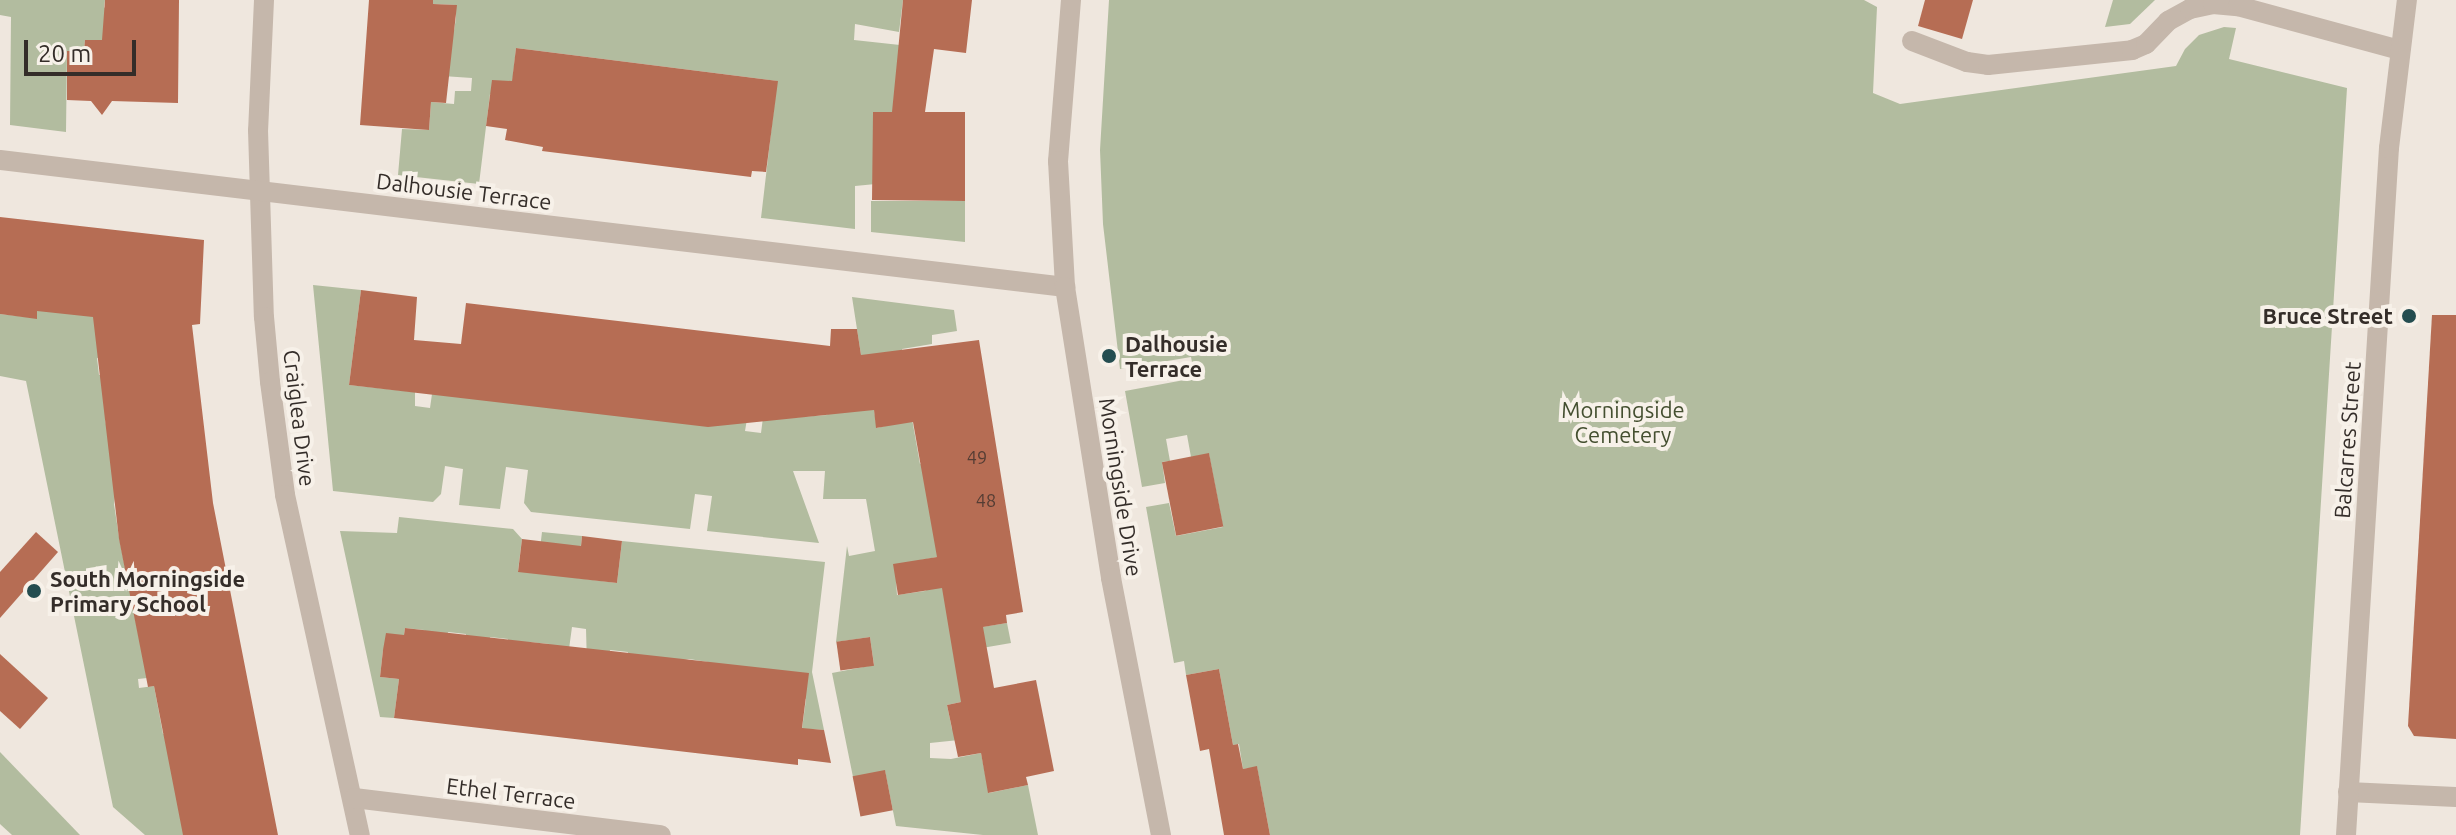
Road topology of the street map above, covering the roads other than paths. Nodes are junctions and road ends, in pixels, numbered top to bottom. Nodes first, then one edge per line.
1 (264, 0) edge
2 (1071, 0) edge
3 (2407, 0) edge
4 (1912, 41) dead end
5 (2400, 50) junction
6 (0, 160) edge
7 (259, 191) junction
8 (1065, 287) junction
9 (2348, 792) junction
10 (2456, 797) edge
11 (354, 798) junction
12 (360, 835) edge
13 (661, 835) edge
14 (1161, 835) edge
15 (2346, 835) edge

1 - 7 street, Craiglea Drive
2 - 8 street, Morningside Drive
3 - 5 street, Balcarres Street
4 - 5 street
5 - 9 street, Balcarres Street
6 - 7 street, Dalhousie Terrace
7 - 8 street, Dalhousie Terrace
7 - 11 street, Craiglea Drive
8 - 14 street, Morningside Drive
9 - 10 street
9 - 15 street, Balcarres Street
11 - 12 street, Craiglea Drive
11 - 13 street, Ethel Terrace

